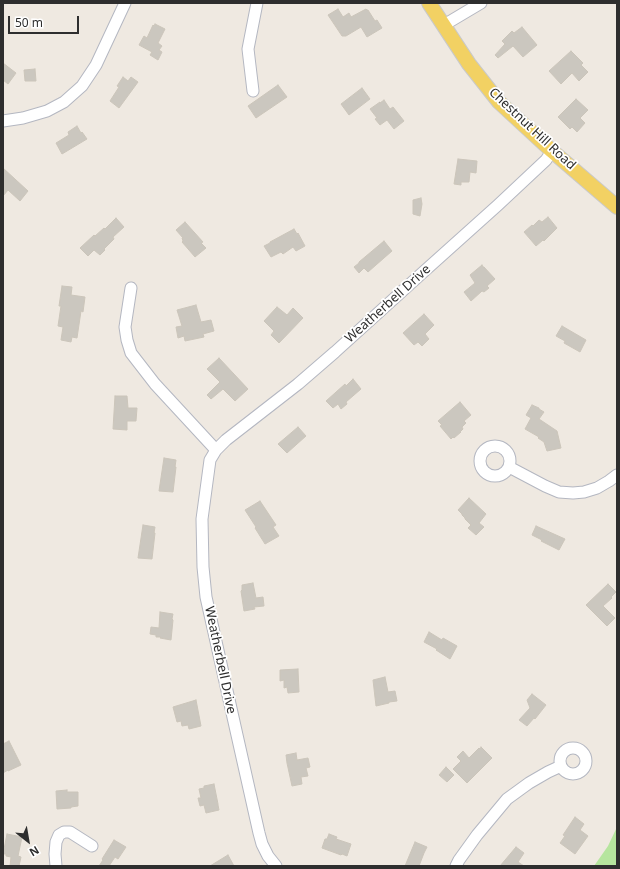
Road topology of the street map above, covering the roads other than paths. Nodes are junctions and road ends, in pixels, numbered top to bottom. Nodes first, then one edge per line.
1 (125, 3) edge
2 (257, 3) edge
3 (429, 3) edge
4 (481, 3) edge
5 (444, 25) junction
6 (253, 91) dead end
7 (3, 121) edge
8 (552, 151) junction
9 (617, 207) edge
10 (131, 288) dead end
11 (216, 450) junction
12 (509, 467) dead end
13 (617, 475) edge
14 (561, 766) dead end
15 (92, 846) dead end
16 (56, 866) edge
17 (276, 866) edge
18 (456, 866) edge

1 - 7 street
2 - 6 street
3 - 5 main road, Chestnut Hill Road
4 - 5 street
5 - 8 main road, Chestnut Hill Road
8 - 9 main road, Chestnut Hill Road
8 - 11 street, Weatherbell Drive
10 - 11 street
11 - 17 street, Weatherbell Drive
12 - 13 street
14 - 18 street
15 - 16 street

